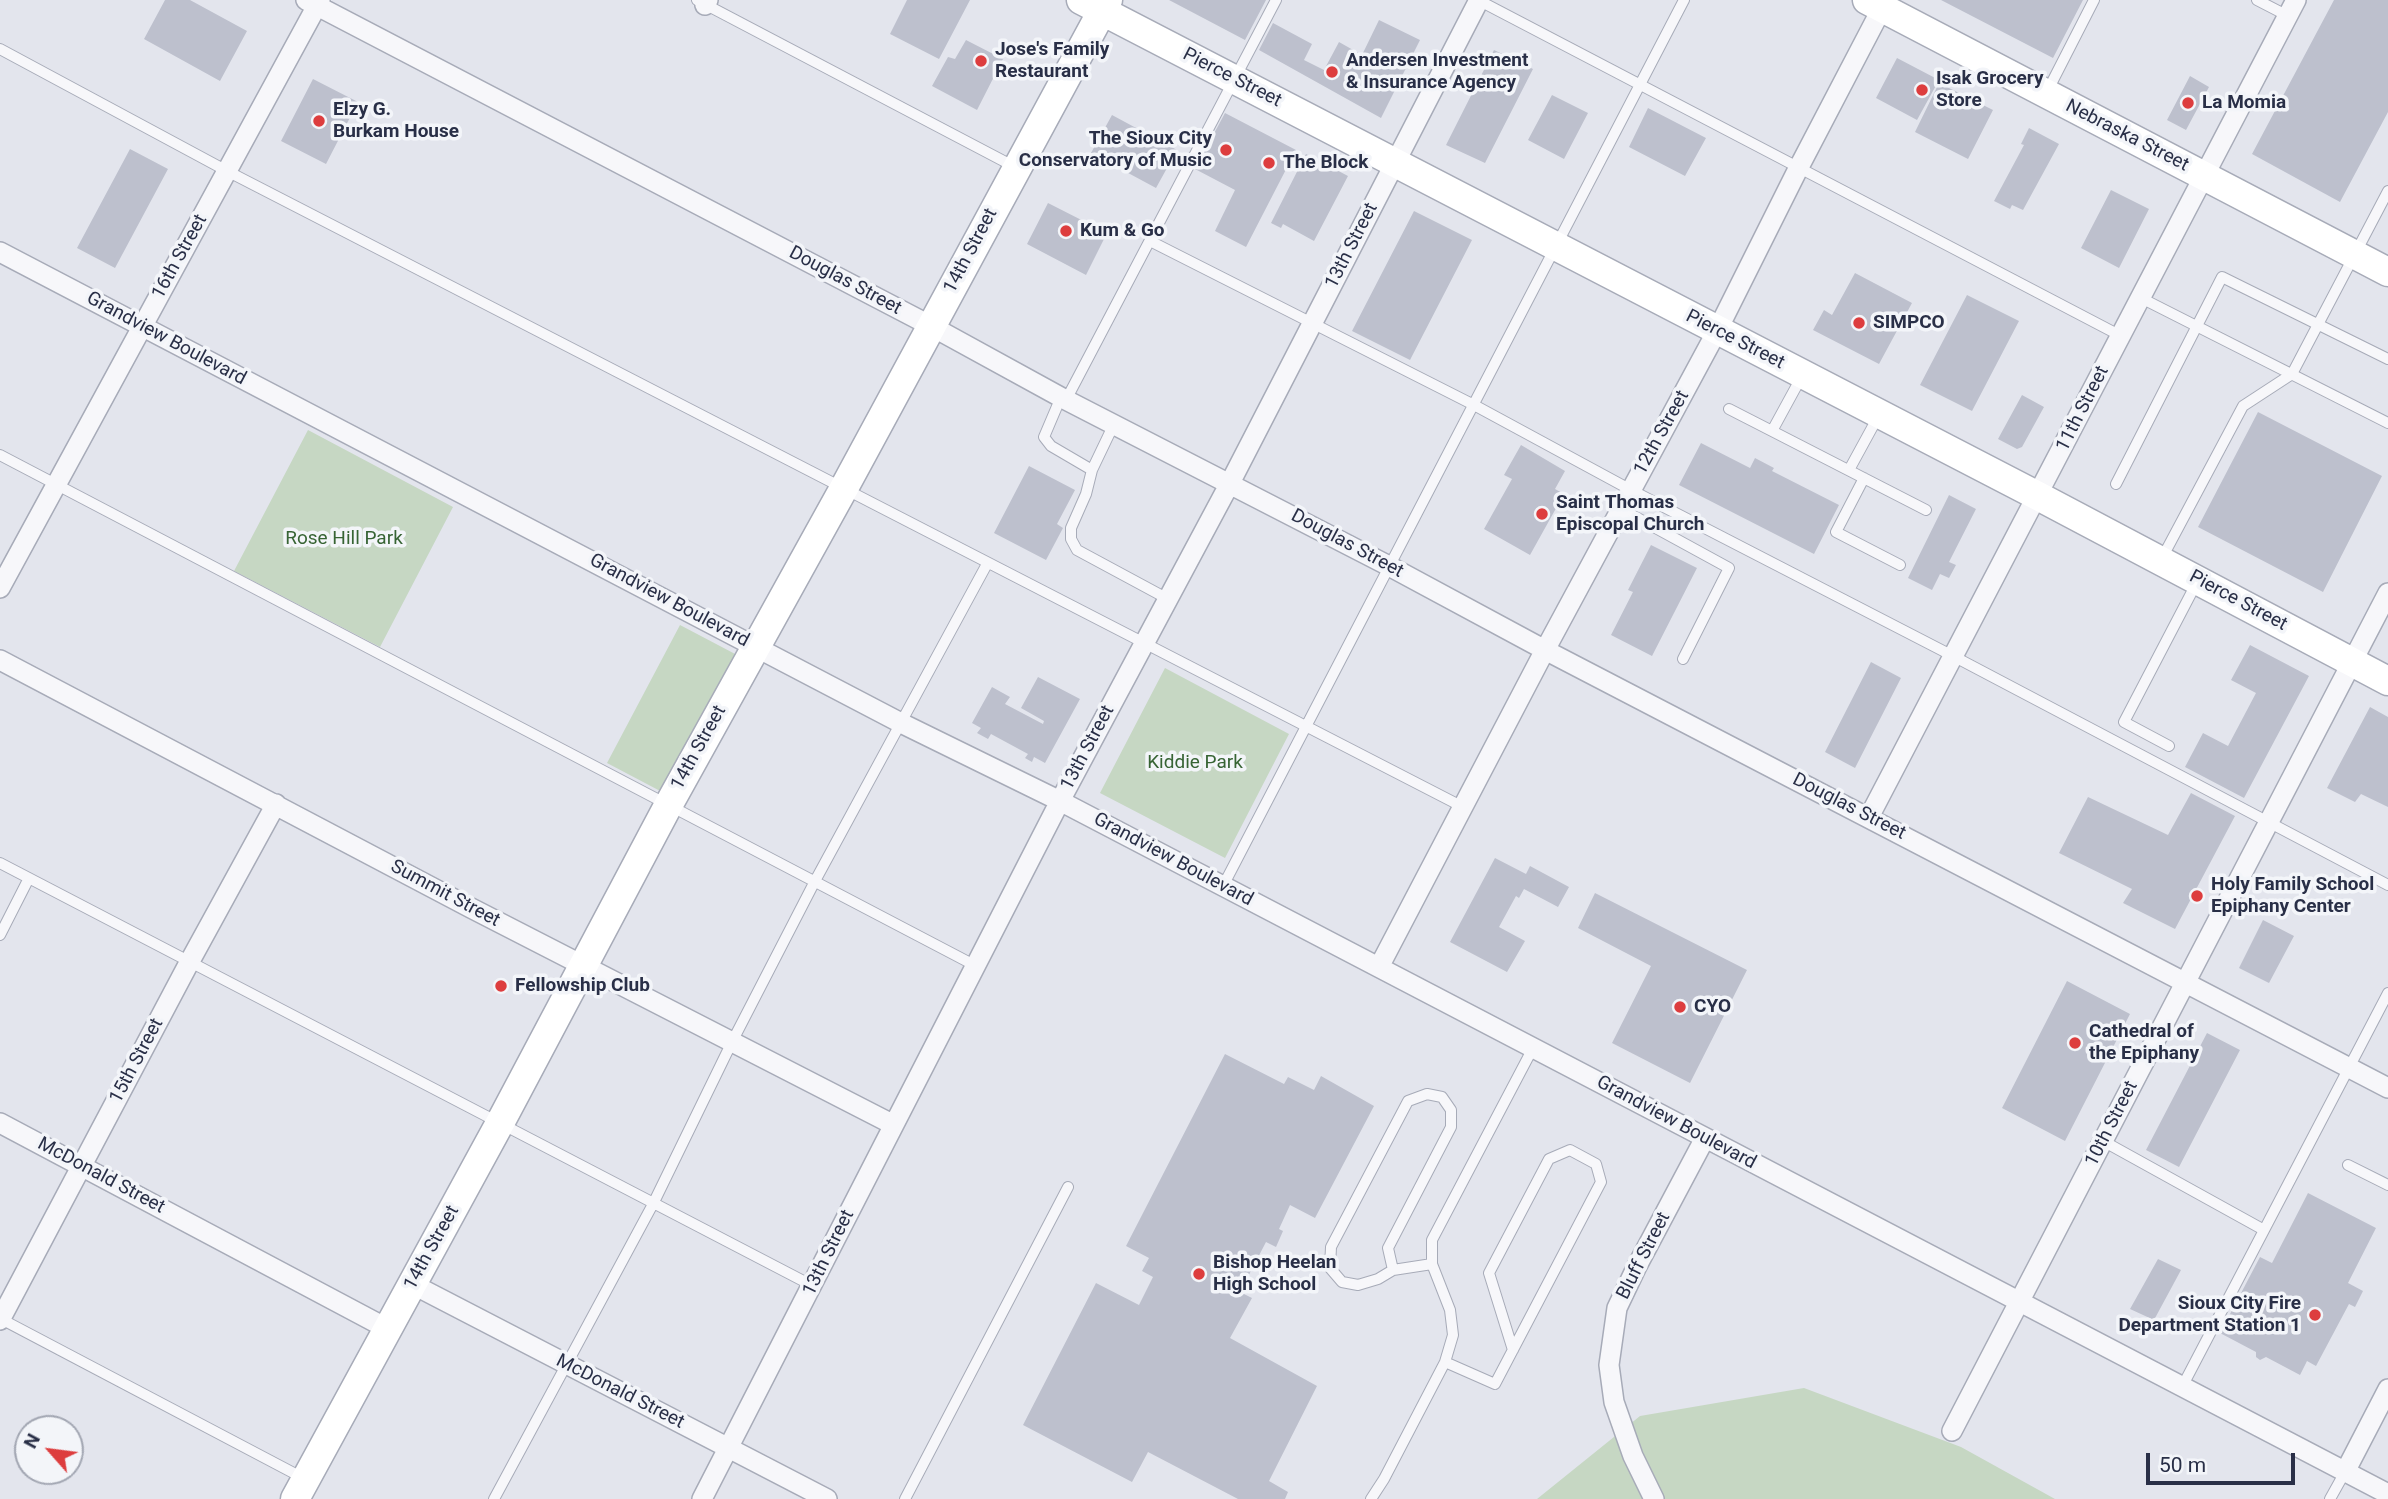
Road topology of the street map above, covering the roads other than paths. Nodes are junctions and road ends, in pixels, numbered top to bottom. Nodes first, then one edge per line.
1 (1276, 0) edge
2 (1479, 0) edge
3 (1684, 0) edge
4 (2094, 0) edge
5 (2257, 0) edge
6 (314, 2) edge
7 (703, 2) edge
8 (1097, 4) edge
9 (1874, 4) edge
10 (2292, 8) edge
11 (0, 49) edge
12 (1235, 79) junction
13 (1639, 86) junction
14 (2046, 94) junction
15 (1394, 163) junction
16 (1016, 167) junction
17 (1799, 167) junction
18 (227, 171) junction
19 (2204, 176) junction
20 (2388, 191) edge
21 (1150, 241) junction
22 (1556, 247) junction
23 (0, 251) edge
24 (2354, 255) junction
25 (2388, 272) edge
26 (2141, 298) junction
27 (1313, 323) junction
28 (2318, 324) junction
29 (931, 326) junction
30 (2196, 326) junction
31 (141, 327) junction
32 (1717, 331) junction
33 (2121, 335) junction
34 (2388, 359) edge
35 (2292, 374) junction
36 (1802, 375) junction
37 (1064, 398) junction
38 (1474, 405) junction
39 (1729, 409) dead end
40 (1879, 414) junction
41 (2388, 423) edge
42 (1114, 424) junction
43 (1772, 432) junction
44 (0, 455) edge
45 (1092, 470) junction
46 (1849, 470) junction
47 (1864, 478) junction
48 (1230, 483) junction
49 (2116, 484) dead end
50 (57, 485) junction
51 (844, 488) junction
52 (1631, 490) junction
53 (2038, 496) junction
54 (1621, 509) junction
55 (1926, 510) dead end
56 (2161, 561) junction
57 (986, 564) junction
58 (1900, 565) dead end
59 (1389, 566) junction
60 (2198, 580) junction
61 (0, 587) edge
62 (2388, 593) edge
63 (1168, 599) junction
64 (1145, 643) junction
65 (755, 646) junction
66 (1545, 650) junction
67 (1954, 656) junction
68 (1683, 659) dead end
69 (0, 660) edge
70 (2352, 662) junction
71 (2388, 681) edge
72 (901, 723) junction
73 (1306, 728) junction
74 (2169, 746) dead end
75 (1060, 801) junction
76 (276, 804) junction
77 (669, 804) junction
78 (1463, 807) junction
79 (1869, 817) junction
80 (2269, 822) junction
81 (0, 863) edge
82 (29, 878) junction
83 (815, 881) junction
84 (2388, 885) edge
85 (1223, 886) junction
86 (0, 935) edge
87 (190, 961) junction
88 (583, 966) junction
89 (976, 966) junction
90 (1378, 967) junction
91 (2185, 982) junction
92 (2388, 993) edge
93 (732, 1042) junction
94 (1533, 1048) junction
95 (2350, 1068) junction
96 (2388, 1088) edge
97 (0, 1123) edge
98 (500, 1123) junction
99 (892, 1124) junction
100 (1705, 1138) junction
101 (2103, 1141) junction
102 (2347, 1165) dead end
103 (81, 1166) junction
104 (2388, 1185) edge
105 (1068, 1187) dead end
106 (653, 1204) junction
107 (2264, 1230) junction
108 (1432, 1264) junction
109 (1393, 1270) junction
110 (412, 1284) junction
111 (813, 1286) junction
112 (2019, 1302) junction
113 (0, 1319) edge
114 (388, 1329) junction
115 (1513, 1349) junction
116 (1445, 1362) junction
117 (566, 1364) junction
118 (2182, 1387) junction
119 (2388, 1389) edge
120 (1952, 1431) dead end
121 (729, 1448) junction
122 (2345, 1472) junction
123 (300, 1489) edge
124 (2388, 1494) edge
125 (494, 1499) edge
126 (702, 1499) edge
127 (827, 1499) edge
128 (905, 1499) edge
129 (1371, 1499) edge
130 (1654, 1499) edge
131 (2330, 1499) edge

1 - 12 lane
2 - 13 lane
2 - 15 street, 13th Street
3 - 13 lane
4 - 14 lane
5 - 10 lane
6 - 18 street, 16th Street
6 - 29 street, Douglas Street
7 - 16 lane
8 - 12 main road, Pierce Street
8 - 16 main road, 14th Street
9 - 14 main road, Nebraska Street
9 - 17 street, 12th Street
10 - 19 street, 11th Street
11 - 18 lane
12 - 15 main road, Pierce Street
12 - 21 lane
13 - 17 lane
13 - 22 lane
14 - 19 main road, Nebraska Street
15 - 22 main road, Pierce Street
15 - 27 street, 13th Street
16 - 29 main road, 14th Street
17 - 32 street, 12th Street
17 - 33 lane
18 - 31 street, 16th Street
18 - 51 lane
19 - 24 main road, Nebraska Street
19 - 26 street, 11th Street
20 - 24 lane
21 - 27 lane
21 - 37 lane
22 - 32 main road, Pierce Street
22 - 38 lane
23 - 31 street, Grandview Boulevard
24 - 25 main road, Nebraska Street
24 - 28 lane
26 - 30 lane
26 - 33 street, 11th Street
27 - 38 lane
27 - 48 street, 13th Street
28 - 30 lane
28 - 34 lane
28 - 35 lane
29 - 37 street, Douglas Street
29 - 51 main road, 14th Street
30 - 35 lane
30 - 49 lane
31 - 50 street, 16th Street
31 - 65 street, Grandview Boulevard
32 - 36 main road, Pierce Street
32 - 52 street, 12th Street
33 - 53 street, 11th Street
35 - 41 lane
35 - 56 lane
36 - 40 main road, Pierce Street
36 - 43 lane
37 - 42 street, Douglas Street
37 - 45 lane
38 - 52 lane
38 - 59 lane
39 - 43 lane
40 - 46 lane
40 - 53 main road, Pierce Street
42 - 45 lane
42 - 48 street, Douglas Street
43 - 46 lane
44 - 50 lane
45 - 63 lane
46 - 47 lane
47 - 55 lane
47 - 58 lane
48 - 59 street, Douglas Street
48 - 63 street, 13th Street
50 - 61 street, 16th Street
50 - 77 lane
51 - 57 lane
51 - 65 main road, 14th Street
52 - 54 street, 12th Street
52 - 67 lane
53 - 56 main road, Pierce Street
53 - 67 street, 11th Street
54 - 66 street, 12th Street
54 - 68 lane
56 - 60 main road, Pierce Street
57 - 64 lane
57 - 72 lane
59 - 66 street, Douglas Street
59 - 73 lane
60 - 70 main road, Pierce Street
60 - 74 lane
62 - 70 street, 10th Street
63 - 64 street, 13th Street
64 - 73 lane
64 - 75 street, 13th Street
65 - 72 street, Grandview Boulevard
65 - 77 main road, 14th Street
66 - 78 street, 12th Street
66 - 79 street, Douglas Street
67 - 79 street, 11th Street
67 - 80 lane
69 - 76 street, Summit Street
70 - 71 main road, Pierce Street
70 - 80 street, 10th Street
72 - 75 street, Grandview Boulevard
72 - 83 lane
73 - 78 lane
73 - 85 lane
75 - 85 street, Grandview Boulevard
75 - 89 street, 13th Street
76 - 87 street, 15th Street
76 - 88 street, Summit Street
77 - 83 lane
77 - 88 main road, 14th Street
78 - 90 street, 12th Street
79 - 91 street, Douglas Street
80 - 84 lane
80 - 91 street, 10th Street
81 - 82 lane
82 - 86 lane
82 - 87 lane
83 - 89 lane
83 - 93 lane
85 - 90 street, Grandview Boulevard
87 - 98 lane
87 - 103 street, 15th Street
88 - 93 street, Summit Street
88 - 98 main road, 14th Street
89 - 99 street, 13th Street
90 - 94 street, Grandview Boulevard
91 - 95 street, Douglas Street
91 - 101 street, 10th Street
92 - 95 lane
93 - 99 street, Summit Street
93 - 106 lane
94 - 100 street, Grandview Boulevard
94 - 108 lane
95 - 96 street, Douglas Street
95 - 107 lane
97 - 103 street, McDonald Street
98 - 106 lane
98 - 110 main road, 14th Street
99 - 111 street, 13th Street
100 - 112 street, Grandview Boulevard
100 - 130 street, Bluff Street
101 - 107 lane
101 - 112 street, 10th Street
102 - 104 lane
103 - 113 street, 15th Street
103 - 114 street, McDonald Street
105 - 128 lane
106 - 111 lane
106 - 117 lane
107 - 118 lane
108 - 109 lane
108 - 116 lane
109 - 109 lane
110 - 114 main road, 14th Street
110 - 117 street, McDonald Street
111 - 121 street, 13th Street
112 - 118 street, Grandview Boulevard
112 - 120 street, 10th Street
113 - 123 lane
114 - 123 main road, 14th Street
115 - 115 lane
115 - 116 lane
116 - 129 lane
117 - 121 street, McDonald Street
117 - 125 lane
118 - 122 street, Grandview Boulevard
119 - 122 street
121 - 126 street, 13th Street
121 - 127 street, McDonald Street
122 - 124 street, Grandview Boulevard
122 - 131 lane

